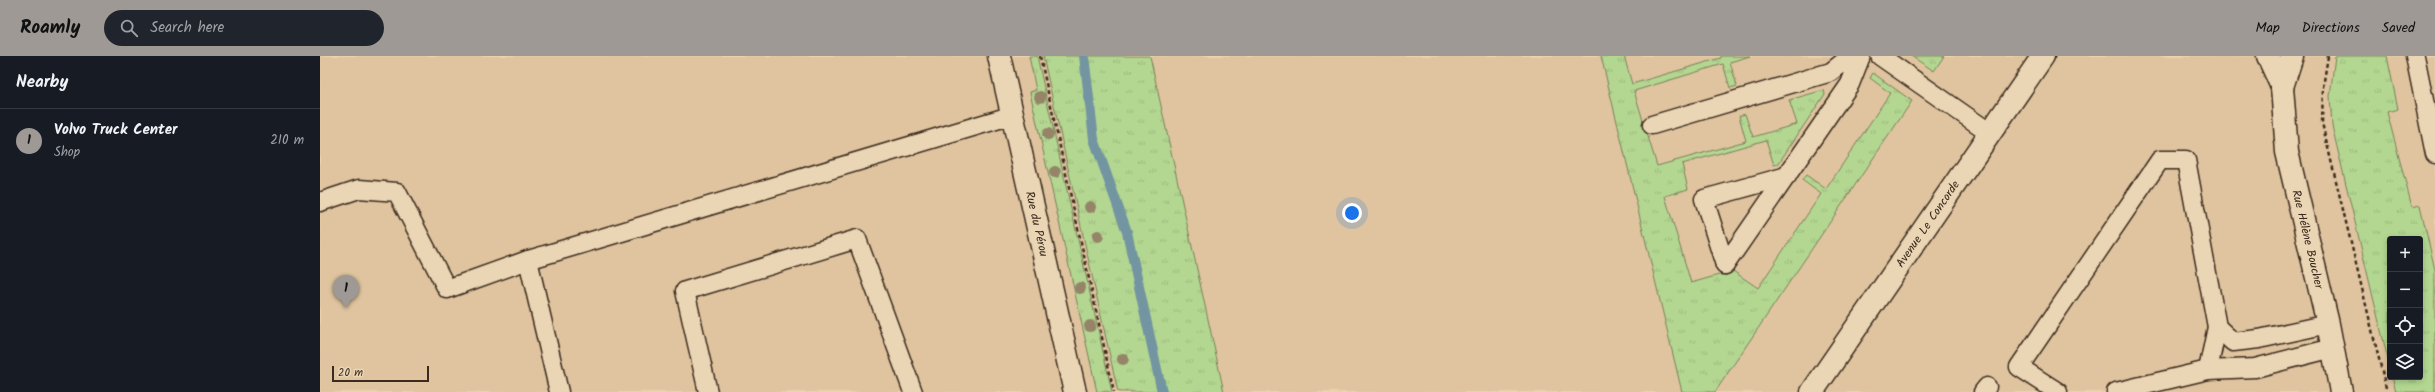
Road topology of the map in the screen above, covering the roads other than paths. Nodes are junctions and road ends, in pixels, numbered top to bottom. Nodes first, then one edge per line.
1 (999, 56) edge
2 (1851, 56) edge
3 (1861, 56) edge
4 (1880, 56) edge
5 (2043, 56) edge
6 (2268, 56) edge
7 (2292, 56) edge
8 (2415, 56) edge
9 (2282, 87) junction
10 (1013, 115) junction
11 (1652, 125) dead end
12 (1989, 132) junction
13 (2435, 154) edge
14 (1787, 176) junction
15 (320, 202) edge
16 (528, 260) junction
17 (2328, 324) junction
18 (2217, 327) junction
19 (2333, 348) junction
20 (2208, 370) junction
21 (1070, 391) edge
22 (559, 392) edge
23 (708, 392) edge
24 (913, 392) edge
25 (1812, 392) edge
26 (2058, 392) edge
27 (2116, 392) edge
28 (2341, 392) edge

1 - 10 street, Rue du Pérou
2 - 11 lane
3 - 14 lane
4 - 12 lane
5 - 12 street, Avenue Le Concorde
6 - 9 street, Rue Hélène Boucher
7 - 9 street, Rue Hélène Boucher
8 - 13 lane
9 - 17 street, Rue Hélène Boucher
10 - 16 lane
10 - 21 street, Rue du Pérou
12 - 25 street, Avenue Le Concorde
14 - 14 lane
15 - 16 lane
16 - 22 lane
17 - 18 lane
17 - 19 street, Rue Hélène Boucher
18 - 20 lane
18 - 26 lane
19 - 20 lane
19 - 28 street, Rue Hélène Boucher
20 - 27 lane
23 - 24 lane

